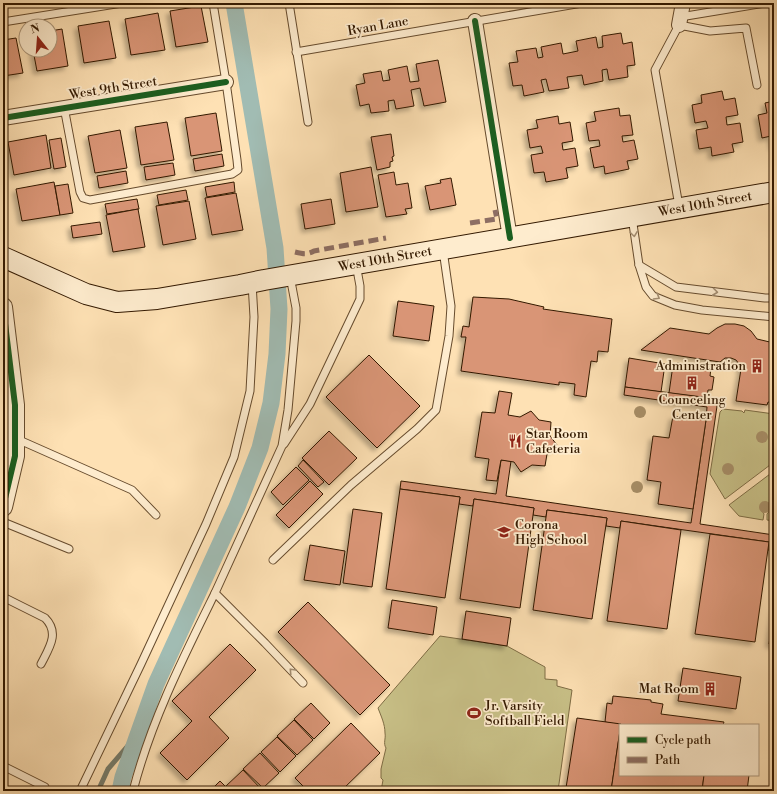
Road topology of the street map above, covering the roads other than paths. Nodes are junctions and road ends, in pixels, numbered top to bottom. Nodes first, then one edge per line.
1 (122, 3) edge
2 (213, 3) edge
3 (288, 3) edge
4 (582, 3) edge
5 (683, 3) edge
6 (765, 3) edge
7 (475, 21) junction
8 (680, 21) junction
9 (3, 22) edge
10 (296, 52) junction
11 (226, 82) junction
12 (757, 85) dead end
13 (64, 107) junction
14 (3, 118) edge
15 (308, 122) dead end
16 (774, 192) edge
17 (679, 209) junction
18 (632, 217) junction
19 (510, 238) junction
20 (443, 249) junction
21 (3, 257) edge
22 (356, 264) junction
23 (639, 265) junction
24 (290, 276) junction
25 (258, 282) junction
26 (774, 298) edge
27 (3, 307) edge
28 (774, 316) edge
29 (15, 439) junction
30 (282, 446) junction
31 (8, 467) edge
32 (3, 508) edge
33 (156, 515) dead end
34 (3, 522) edge
35 (69, 549) dead end
36 (273, 560) dead end
37 (215, 593) junction
38 (3, 597) edge
39 (41, 664) dead end
40 (303, 684) dead end
41 (3, 766) edge
42 (45, 787) dead end
43 (80, 791) edge
44 (132, 791) edge

1 - 9 lane
2 - 11 lane
3 - 10 lane
4 - 7 lane, Ryan Lane
5 - 8 street
6 - 8 lane
7 - 10 lane, Ryan Lane
7 - 19 street
8 - 12 lane
8 - 17 lane
10 - 15 lane
11 - 13 street, West 9th Street
11 - 13 lane
13 - 14 street, West 9th Street
16 - 17 main road, West 10th Street
17 - 18 main road, West 10th Street
18 - 19 main road, West 10th Street
18 -> 23 lane
19 - 20 main road, West 10th Street
20 - 22 main road, West 10th Street
20 - 36 lane
21 - 25 main road, West 10th Street
22 - 24 main road, West 10th Street
22 - 30 lane
23 -> 26 lane
23 -> 28 lane
24 - 25 main road, West 10th Street
24 - 30 lane
25 - 43 lane
27 - 29 street
29 - 31 street
29 - 33 lane
30 - 37 lane
31 - 32 street
34 - 35 lane
40 -> 37 lane
37 - 44 lane
38 - 39 lane
41 - 42 lane

